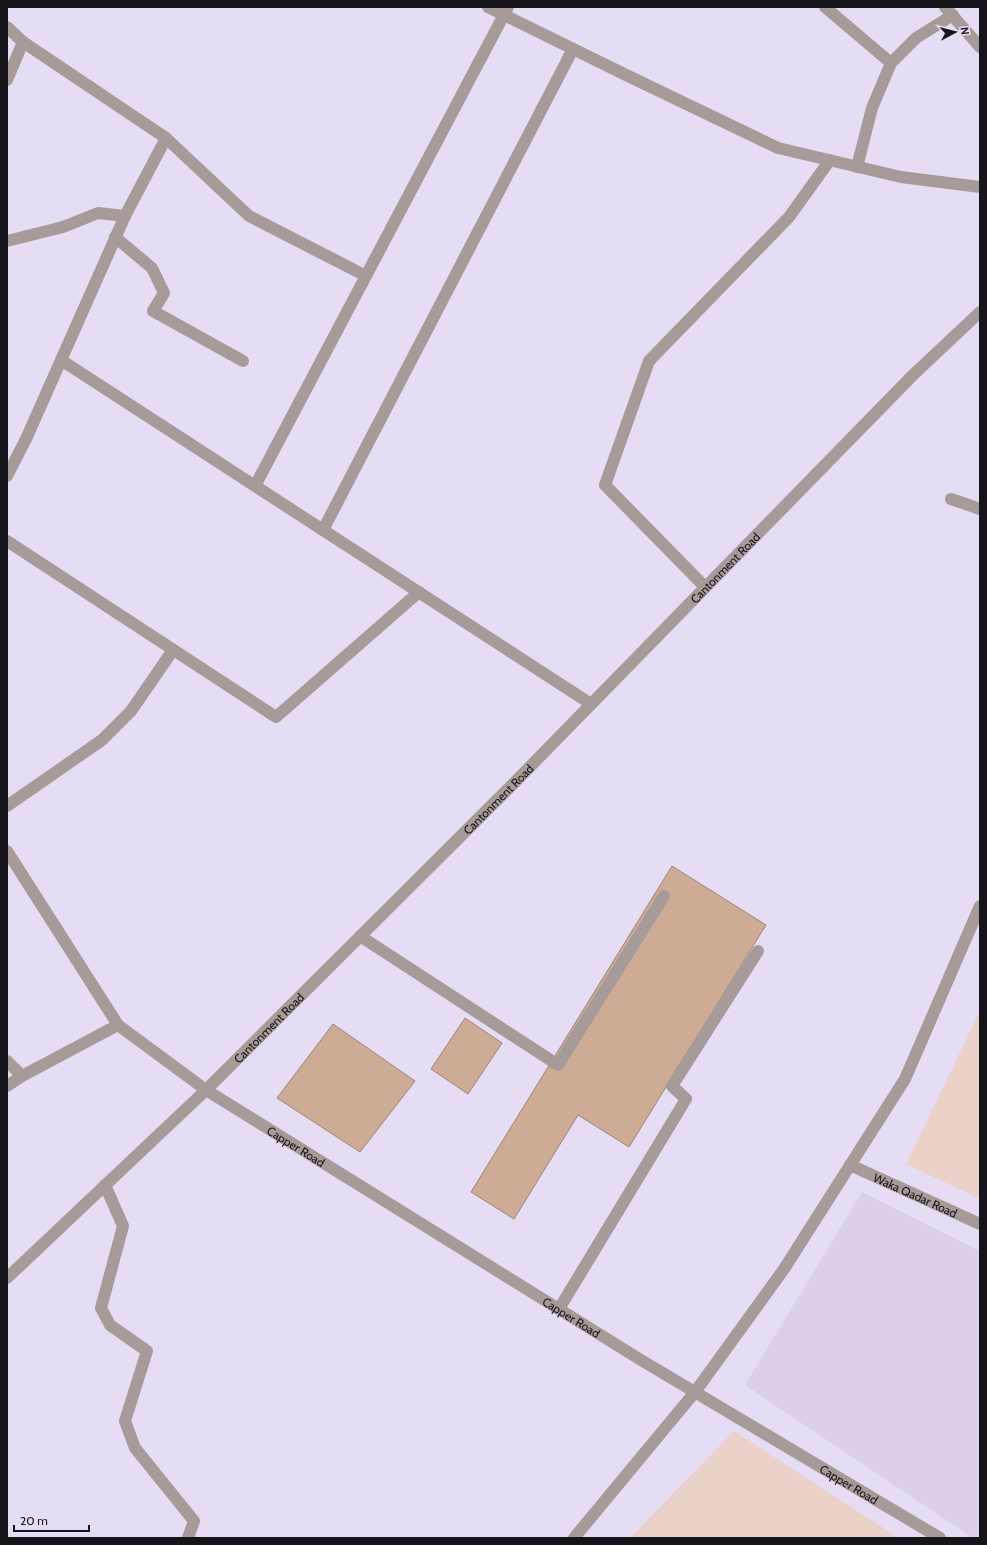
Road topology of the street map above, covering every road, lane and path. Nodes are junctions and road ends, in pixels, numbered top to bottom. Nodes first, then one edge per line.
1 (488, 7) edge
2 (825, 7) edge
3 (507, 11) edge
4 (949, 11) edge
5 (7, 27) edge
6 (23, 42) junction
7 (980, 47) edge
8 (573, 49) junction
9 (891, 63) junction
10 (7, 80) edge
11 (166, 138) junction
12 (830, 160) junction
13 (857, 167) junction
14 (980, 187) edge
15 (125, 216) junction
16 (115, 237) junction
17 (7, 241) edge
18 (366, 276) junction
19 (980, 312) edge
20 (61, 360) junction
21 (243, 361) dead end
22 (7, 476) edge
23 (255, 486) junction
24 (951, 499) dead end
25 (980, 509) edge
26 (323, 530) junction
27 (7, 541) edge
28 (705, 587) junction
29 (419, 592) junction
30 (173, 650) junction
31 (591, 704) junction
32 (7, 806) edge
33 (7, 852) edge
34 (664, 896) dead end
35 (980, 906) edge
36 (360, 936) junction
37 (758, 951) dead end
38 (118, 1025) junction
39 (7, 1061) edge
40 (22, 1076) junction
41 (7, 1086) edge
42 (206, 1090) junction
43 (850, 1165) junction
44 (105, 1185) junction
45 (980, 1224) edge
46 (7, 1278) edge
47 (559, 1309) junction
48 (695, 1392) junction
49 (578, 1537) edge
50 (188, 1538) edge
51 (940, 1538) edge

1 - 3 street
2 - 9 street
3 - 8 street
3 - 18 street
4 - 7 street
4 - 9 street
5 - 6 street
6 - 10 street
6 - 11 street
8 - 12 street
8 - 26 street
9 - 13 street
11 - 15 street
11 - 18 street
12 - 13 street
12 - 28 street
13 - 14 street
15 - 16 street
15 - 17 street
16 - 20 street
16 - 21 street
18 - 23 street
19 - 28 street, Cantonment Road
20 - 22 street
20 - 23 street
23 - 26 street
24 - 25 street
26 - 29 street
27 - 30 street
28 - 31 street, Cantonment Road
29 - 30 street
29 - 31 street
30 - 32 street
31 - 36 street, Cantonment Road
33 - 38 street
34 - 36 street
35 - 43 street
36 - 42 street, Cantonment Road
37 - 47 street
38 - 40 street
38 - 42 street, Capper Road
39 - 40 street
40 - 41 street
42 - 44 street, Cantonment Road
42 - 47 street, Capper Road
43 - 45 street, Waka Qadar Road
43 - 48 street
44 - 46 street, Cantonment Road
44 - 50 street
47 - 48 street, Capper Road
48 - 49 street
48 - 51 street, Capper Road

